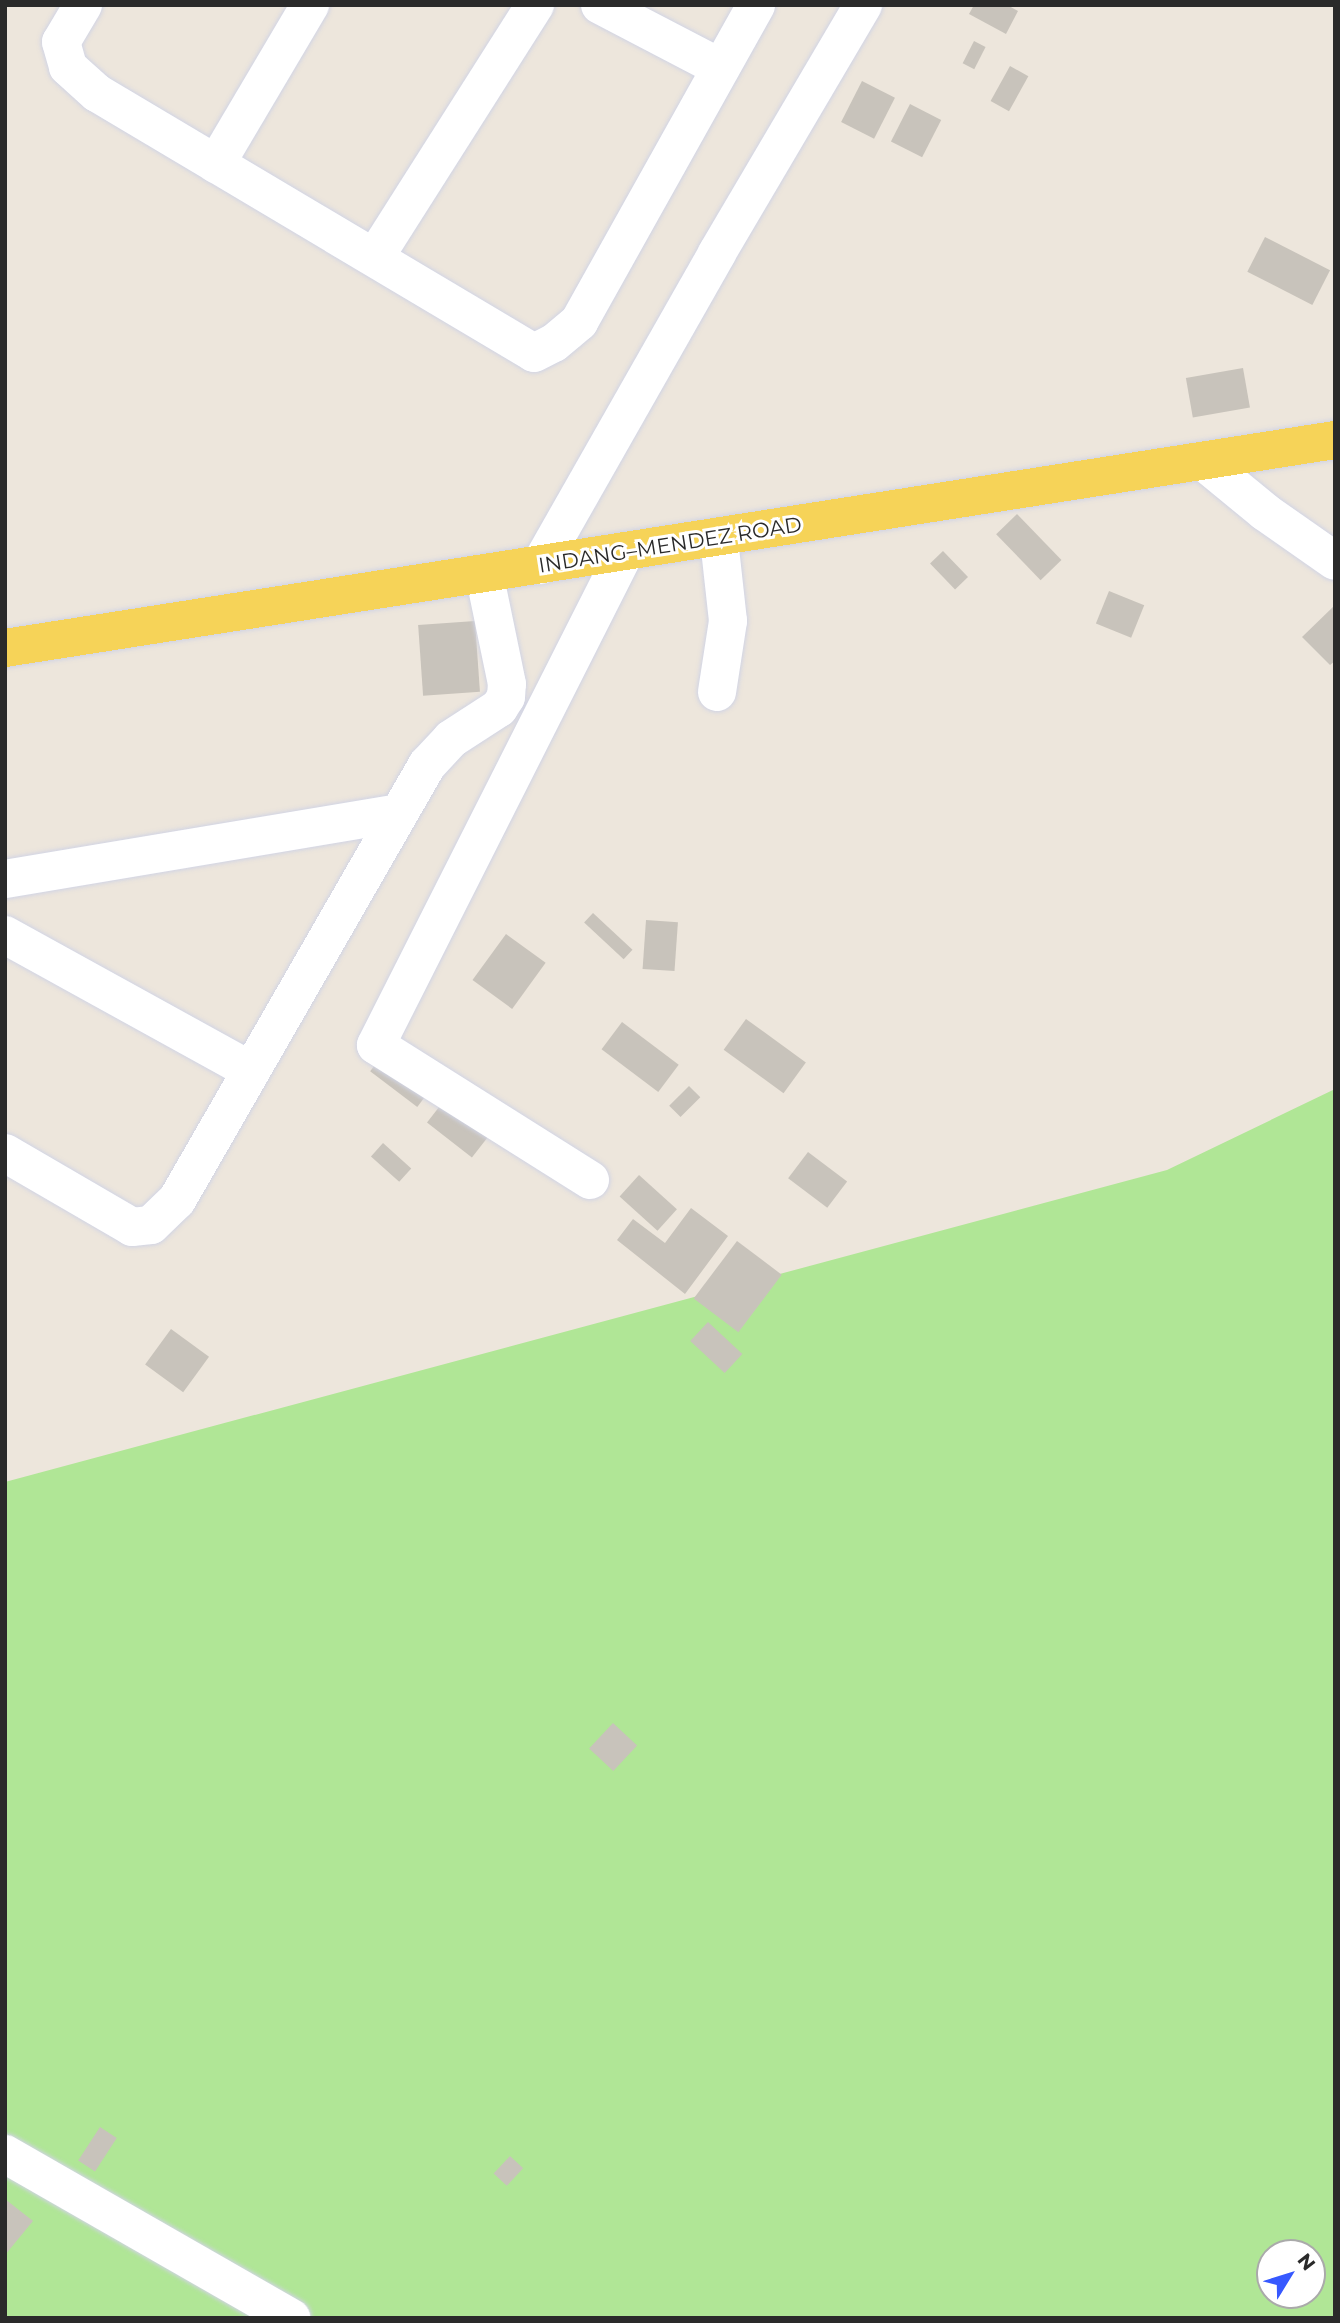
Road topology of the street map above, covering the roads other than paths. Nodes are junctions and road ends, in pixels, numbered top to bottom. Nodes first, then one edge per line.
1 (83, 5) edge
2 (310, 5) edge
3 (535, 5) edge
4 (600, 5) edge
5 (756, 5) edge
6 (863, 5) edge
7 (721, 68) junction
8 (216, 164) junction
9 (375, 257) junction
10 (1335, 440) edge
11 (1203, 461) junction
12 (719, 539) junction
13 (625, 552) junction
14 (1335, 562) edge
15 (540, 565) junction
16 (484, 573) junction
17 (5, 648) edge
18 (717, 692) dead end
19 (398, 813) junction
20 (5, 879) edge
21 (5, 935) edge
22 (251, 1071) junction
23 (5, 1153) edge
24 (590, 1180) dead end
25 (5, 2154) edge
26 (290, 2318) edge

1 - 8 street
2 - 8 street
3 - 9 street
4 - 7 street
5 - 7 street
6 - 15 street
7 - 9 street
8 - 9 street
10 - 11 main road, INDANG–MENDEZ ROAD
11 - 12 main road, INDANG–MENDEZ ROAD
11 - 14 street
12 - 13 main road, INDANG–MENDEZ ROAD
12 - 18 street
13 - 15 main road, INDANG–MENDEZ ROAD
13 - 24 street
15 - 16 main road, INDANG–MENDEZ ROAD
16 - 17 main road, INDANG–MENDEZ ROAD
16 - 19 street
19 - 20 street
19 - 22 street
21 - 22 street
22 - 23 street
25 - 26 street

